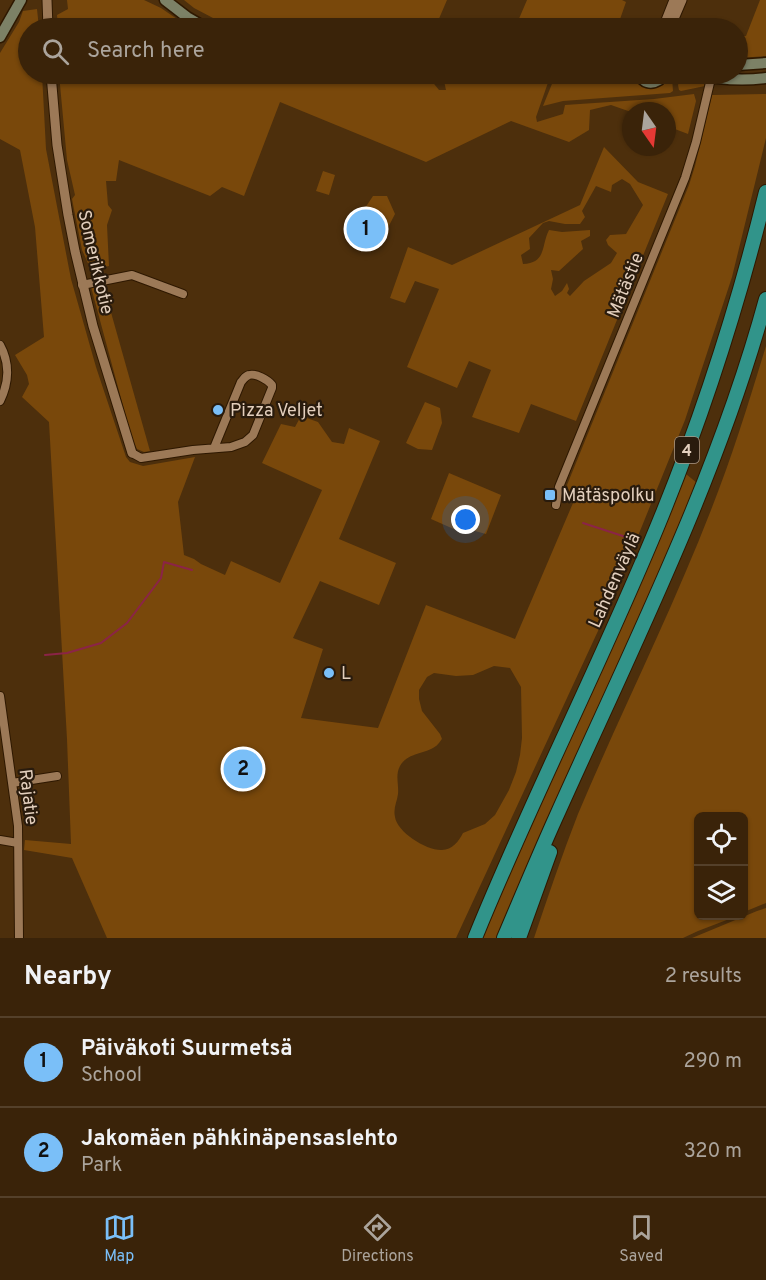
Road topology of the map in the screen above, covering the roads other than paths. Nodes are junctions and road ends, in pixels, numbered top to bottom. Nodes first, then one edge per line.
1 (21, 0) edge
2 (47, 0) edge
3 (165, 0) edge
4 (674, 0) edge
5 (681, 0) edge
6 (48, 18) edge
7 (189, 18) edge
8 (667, 18) edge
9 (674, 18) edge
10 (0, 37) edge
11 (766, 63) edge
12 (748, 64) edge
13 (766, 78) edge
14 (748, 79) edge
15 (52, 84) edge
16 (710, 84) edge
17 (766, 192) edge
18 (82, 285) junction
19 (183, 294) dead end
20 (766, 299) edge
21 (0, 345) edge
22 (0, 402) edge
23 (214, 448) junction
24 (132, 453) joint
25 (556, 505) dead end
26 (0, 696) edge
27 (57, 776) dead end
28 (576, 776) junction
29 (12, 783) junction
30 (0, 840) edge
31 (18, 843) junction
32 (491, 899) junction
33 (19, 938) edge
34 (470, 938) edge
35 (476, 938) edge
36 (504, 938) edge
37 (519, 938) edge

1 - 10 main road
2 - 6 street
3 - 7 main road
4 - 8 street
5 - 9 street
11 - 12 main road
13 - 14 main road
15 - 18 street, Somerikkotie
16 - 25 street, Mätästie
17 - 32 highway, Lahdenväylä / 4
18 - 19 street
18 - 24 street, Somerikkotie
20 - 28 highway, 4
21 - 22 street
23 - 23 street
23 - 24 street
26 - 29 street, Rajatie
27 - 29 street
28 - 36 highway, 4
28 - 37 highway
29 - 31 street, Rajatie
30 - 31 street
31 - 33 street, Rajatie
32 - 34 highway
32 - 35 highway, Lahdenväylä / 4

